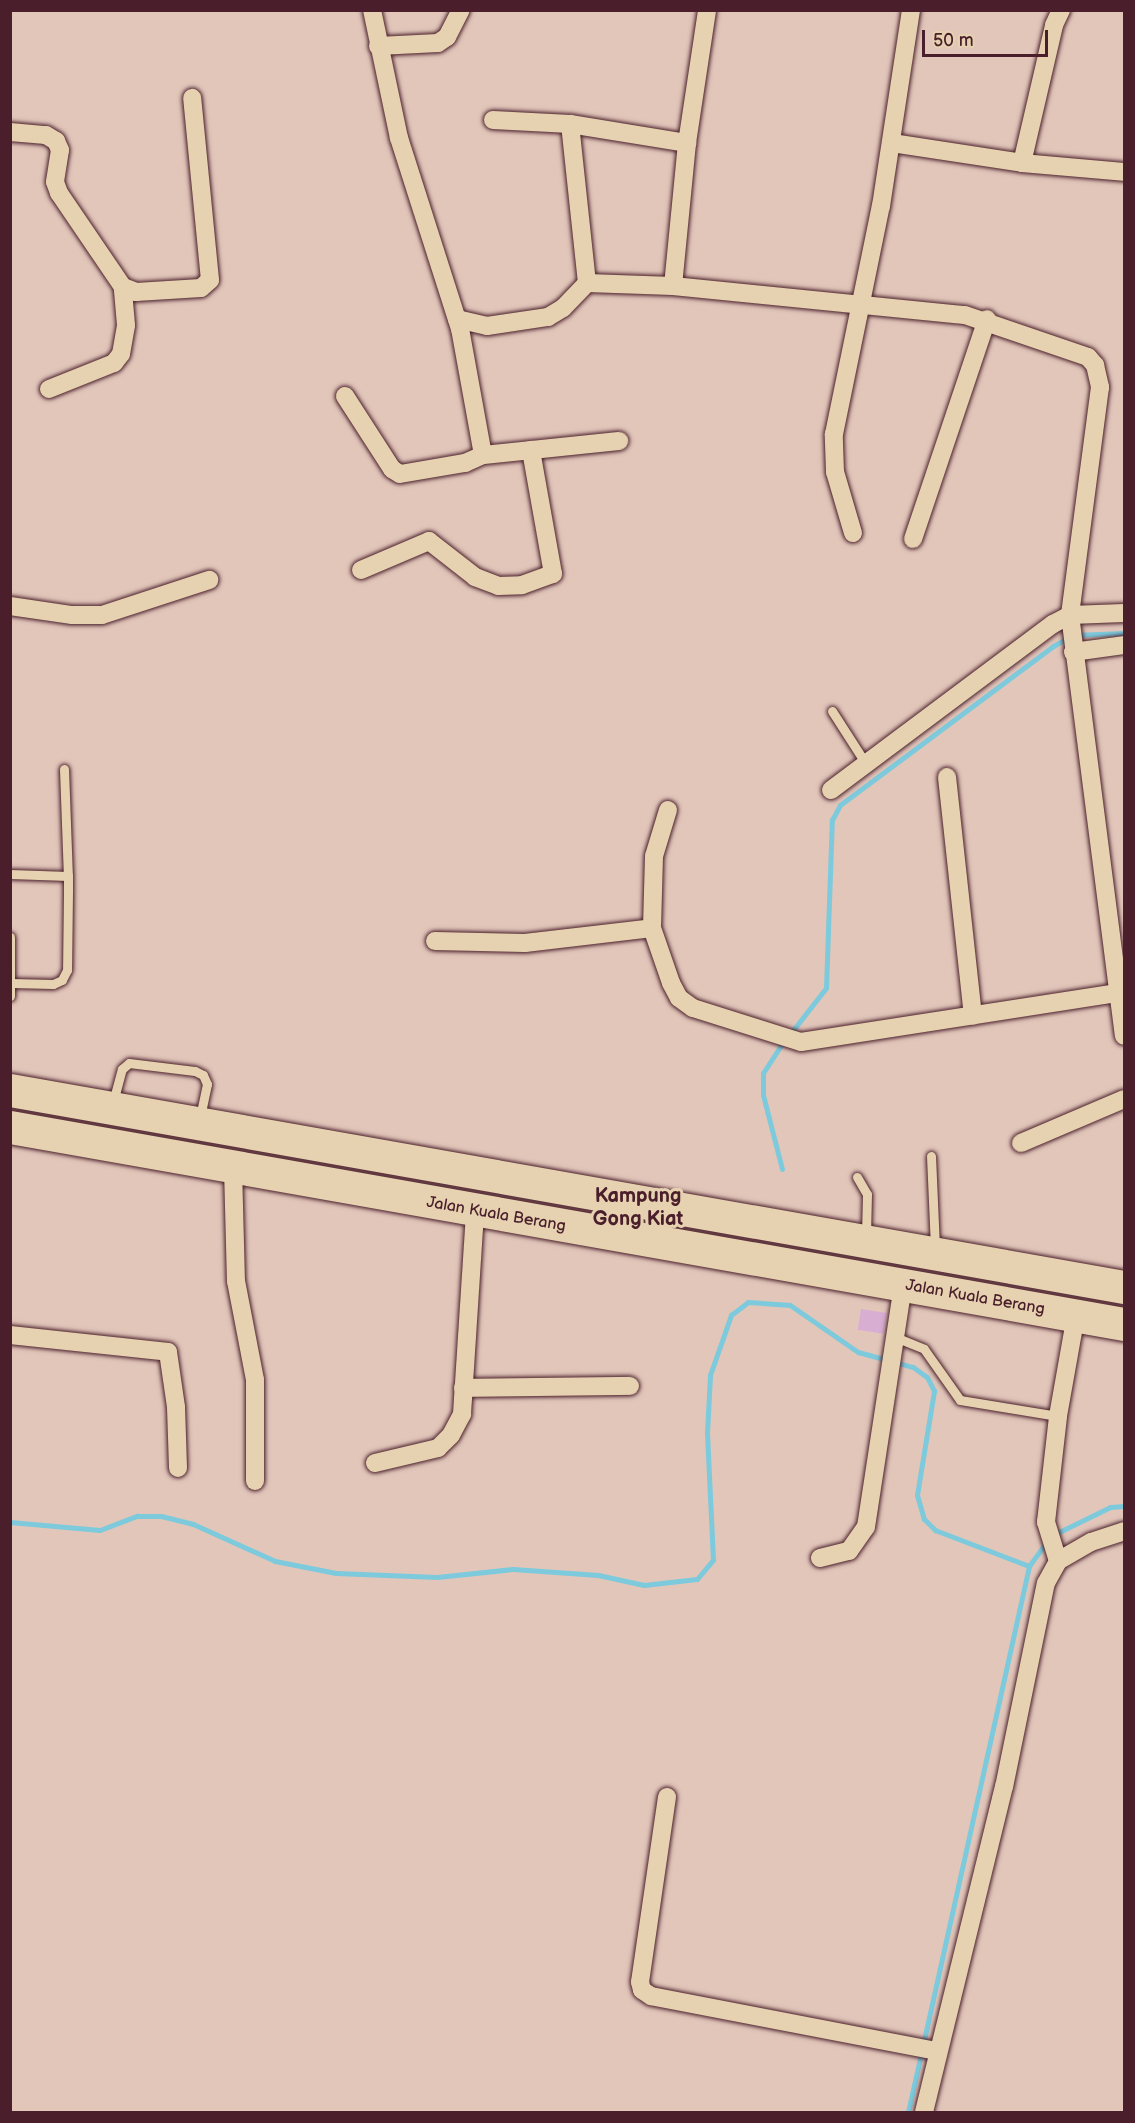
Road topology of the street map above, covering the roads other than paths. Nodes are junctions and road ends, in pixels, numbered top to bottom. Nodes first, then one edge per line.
1 (372, 10) edge
2 (462, 10) edge
3 (706, 10) edge
4 (911, 10) edge
5 (1060, 10) edge
6 (378, 46) junction
7 (192, 98) dead end
8 (493, 120) dead end
9 (570, 124) junction
10 (10, 132) edge
11 (687, 143) junction
12 (892, 143) junction
13 (1022, 164) junction
14 (1125, 172) edge
15 (587, 283) junction
16 (673, 286) junction
17 (123, 287) junction
18 (863, 306) junction
19 (457, 319) junction
20 (987, 319) junction
21 (49, 390) dead end
22 (345, 396) dead end
23 (619, 441) dead end
24 (531, 450) junction
25 (483, 455) junction
26 (853, 533) dead end
27 (913, 539) dead end
28 (361, 570) dead end
29 (209, 580) dead end
30 (10, 606) edge
31 (1125, 613) edge
32 (1070, 620) junction
33 (1125, 645) edge
34 (1073, 649) junction
35 (832, 711) dead end
36 (866, 764) junction
37 (64, 769) dead end
38 (947, 777) dead end
39 (831, 790) dead end
40 (668, 810) dead end
41 (10, 874) edge
42 (68, 876) junction
43 (652, 928) junction
44 (10, 937) edge
45 (435, 941) dead end
46 (11, 982) edge
47 (1116, 993) junction
48 (10, 996) edge
49 (973, 1016) junction
50 (1125, 1036) edge
51 (10, 1090) edge
52 (1125, 1099) edge
53 (112, 1107) junction
54 (204, 1125) junction
55 (10, 1127) edge
56 (1021, 1143) dead end
57 (931, 1156) dead end
58 (233, 1168) junction
59 (857, 1177) dead end
60 (475, 1212) junction
61 (866, 1239) junction
62 (935, 1252) junction
63 (903, 1285) junction
64 (1125, 1287) edge
65 (1076, 1315) junction
66 (1125, 1324) edge
67 (10, 1335) edge
68 (894, 1345) junction
69 (630, 1386) dead end
70 (464, 1388) junction
71 (1058, 1416) junction
72 (375, 1463) dead end
73 (178, 1468) dead end
74 (255, 1481) dead end
75 (1125, 1530) edge
76 (1056, 1557) junction
77 (820, 1558) dead end
78 (667, 1797) dead end
79 (932, 2050) junction
80 (924, 2112) edge

1 - 6 street
2 - 6 street
3 - 11 street
4 - 12 street
5 - 13 street
6 - 19 street
7 - 17 street
8 - 9 street
9 - 11 street
9 - 15 street
10 - 17 street
11 - 16 street
12 - 13 street
12 - 18 street
13 - 14 street
15 - 16 street
15 - 19 street
16 - 18 street
17 - 21 street
18 - 20 street
18 - 26 street
19 - 25 street
20 - 27 street
20 - 32 street
22 - 25 street
23 - 24 street
24 - 25 street
24 - 28 street
29 - 30 street
31 - 32 street
32 - 34 street
32 - 36 street
33 - 34 street
34 - 47 street
35 - 36 lane
36 - 39 street
37 - 42 lane
38 - 49 street
40 - 43 street
41 - 42 lane
42 - 46 lane
43 - 45 street
43 - 49 street
44 - 46 lane
46 - 48 lane
47 - 49 street
47 - 50 street
51 - 53 highway
52 - 56 street
53 - 54 highway
53 - 54 lane
54 - 58 highway
54 - 61 highway
55 - 58 highway, Jalan Kuala Berang
57 - 62 lane
58 - 60 highway, Jalan Kuala Berang
58 - 74 street
59 - 61 lane
60 - 63 highway, Jalan Kuala Berang
60 - 70 street
61 - 62 highway
62 - 64 highway
63 - 65 highway, Jalan Kuala Berang
63 - 68 street
65 - 66 highway, Jalan Kuala Berang
65 - 71 street
67 - 73 street
68 - 71 lane
68 - 77 street
69 - 70 street
70 - 72 street
71 - 76 street
75 - 76 street
76 - 79 street
78 - 79 street
79 - 80 street

